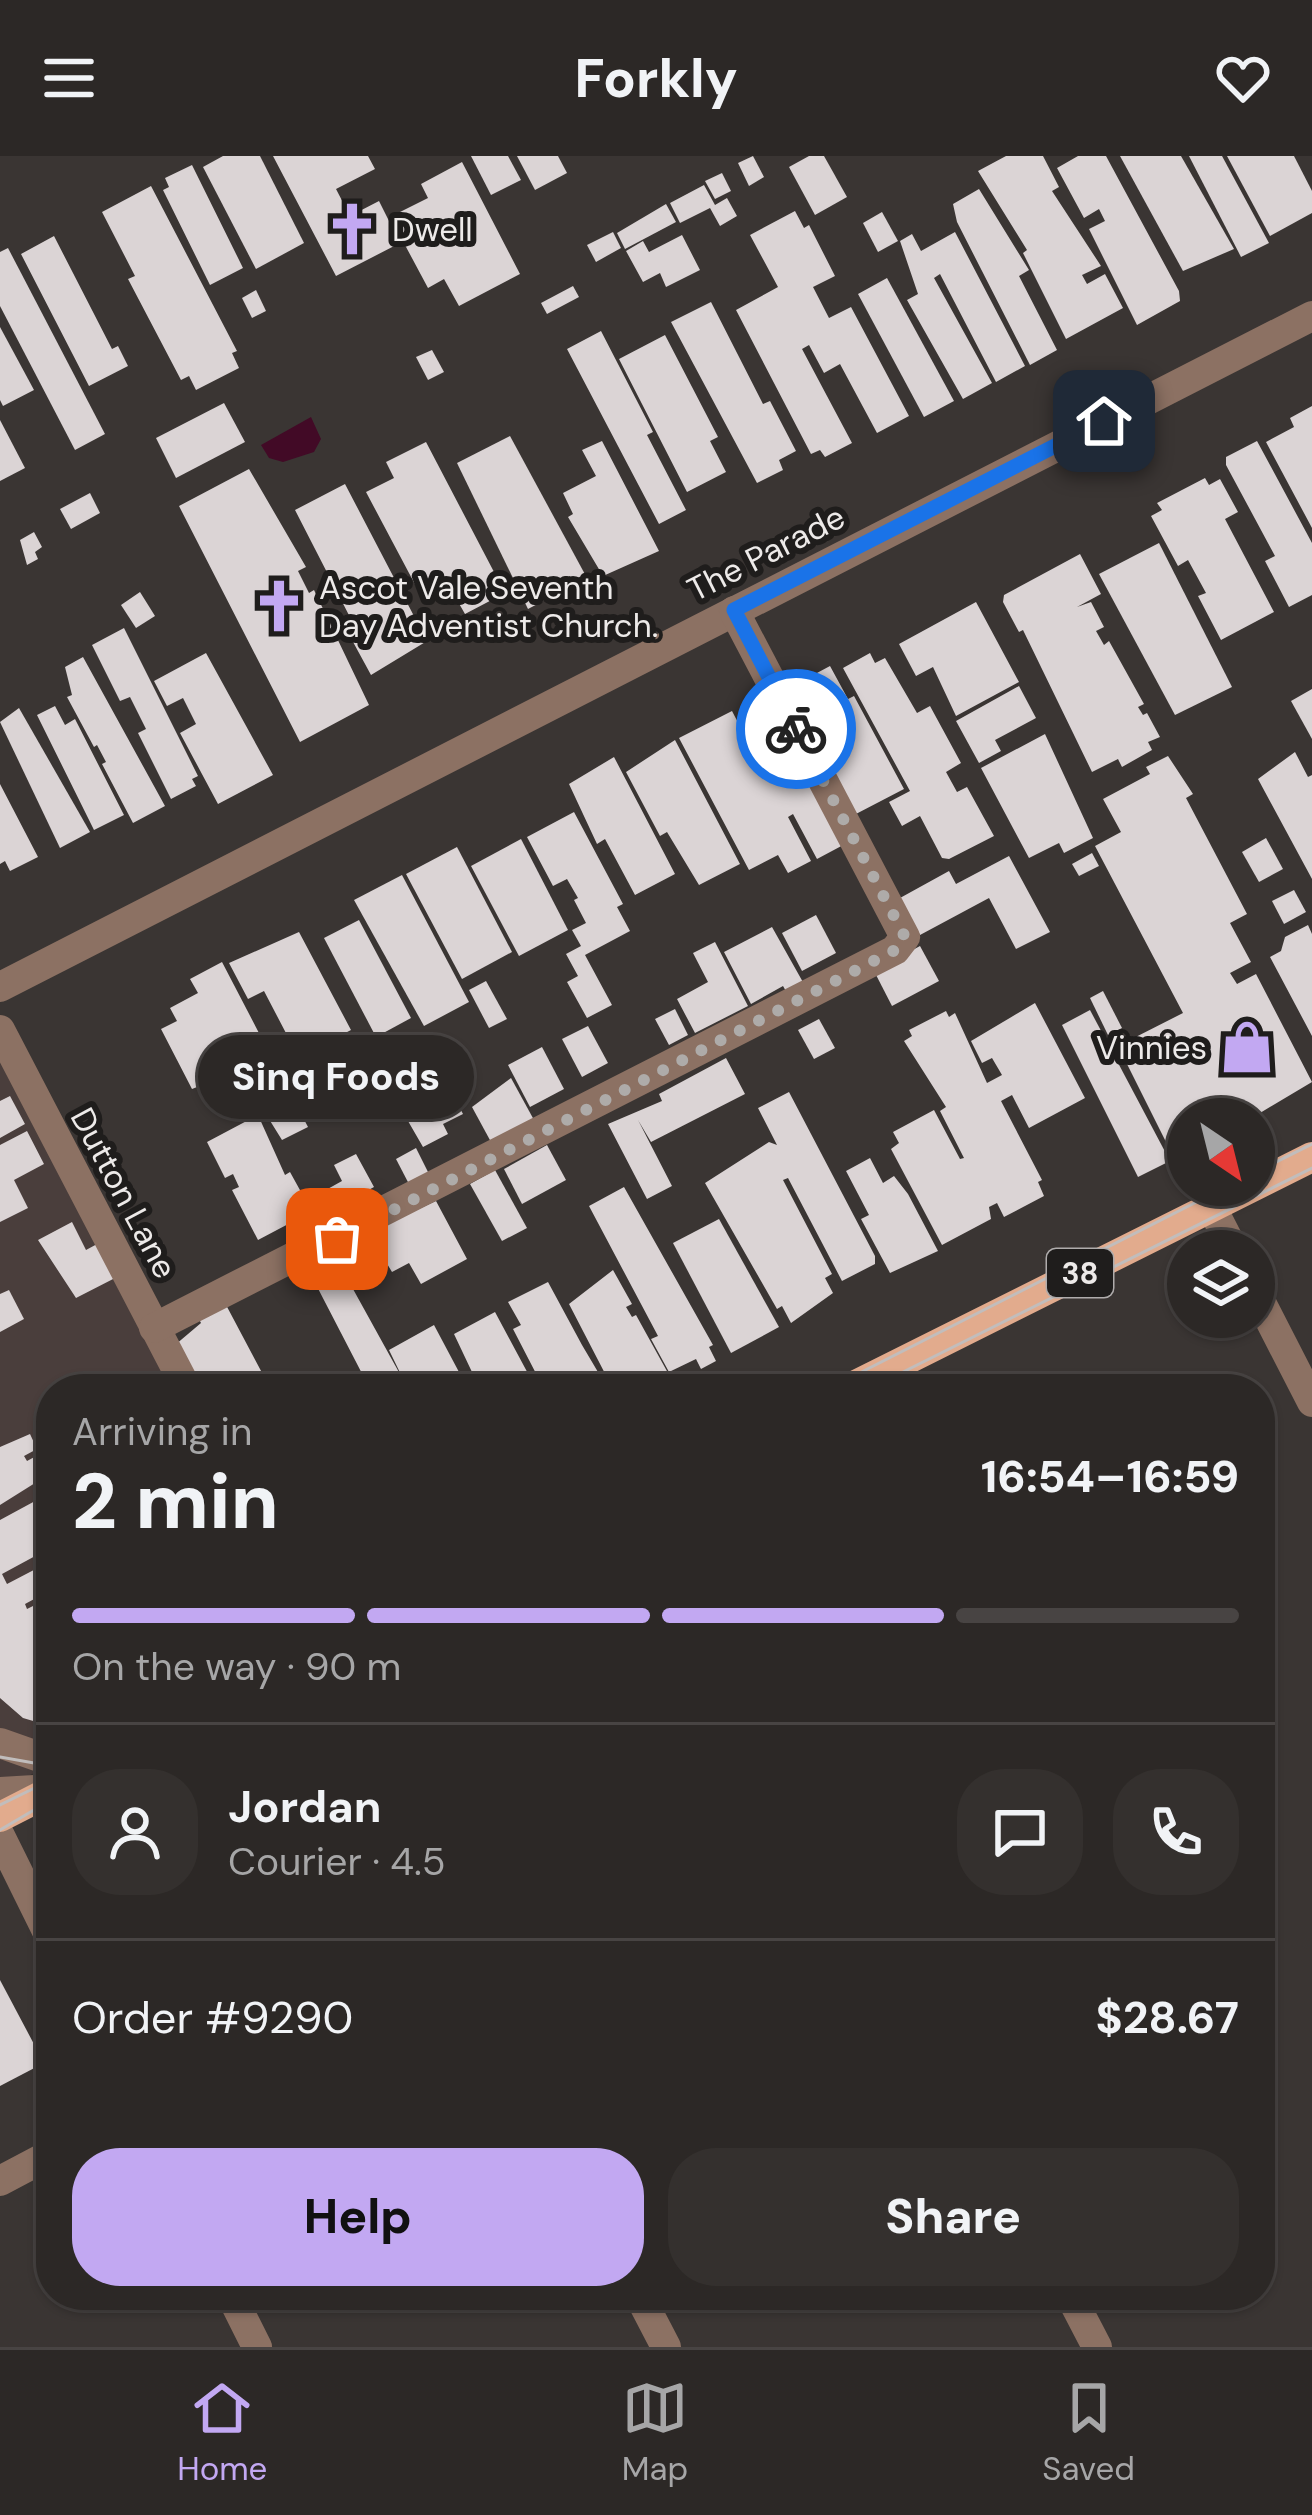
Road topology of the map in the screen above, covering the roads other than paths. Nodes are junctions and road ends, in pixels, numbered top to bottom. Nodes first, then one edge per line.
1 (1311, 316) edge
2 (734, 610) junction
3 (0, 987) edge
4 (0, 1030) edge
5 (1312, 1156) edge
6 (1212, 1208) junction
7 (1223, 1230) edge
8 (154, 1328) junction
9 (1275, 1330) edge
10 (179, 1374) edge
11 (878, 1374) edge
12 (1312, 1402) edge
13 (0, 1743) edge
14 (36, 1756) edge
15 (36, 1791) edge
16 (0, 1792) edge
17 (36, 1798) edge
18 (0, 1817) edge
19 (0, 1836) edge
20 (36, 1909) edge
21 (36, 2162) edge
22 (0, 2181) edge
23 (238, 2310) edge
24 (647, 2310) edge
25 (1078, 2310) edge
26 (257, 2347) edge
27 (666, 2347) edge
28 (1096, 2347) edge

1 - 2 street, The Parade
2 - 3 street, The Parade
2 - 8 street
4 - 8 street, Dutton Lane
5 - 6 main road, 38
6 - 7 street
6 - 11 main road, 38
8 - 10 street, Dutton Lane
9 - 12 street
13 - 14 street
15 - 16 street
17 - 18 main road
19 - 20 street
21 - 22 street
23 - 26 street
24 - 27 street
25 - 28 street

